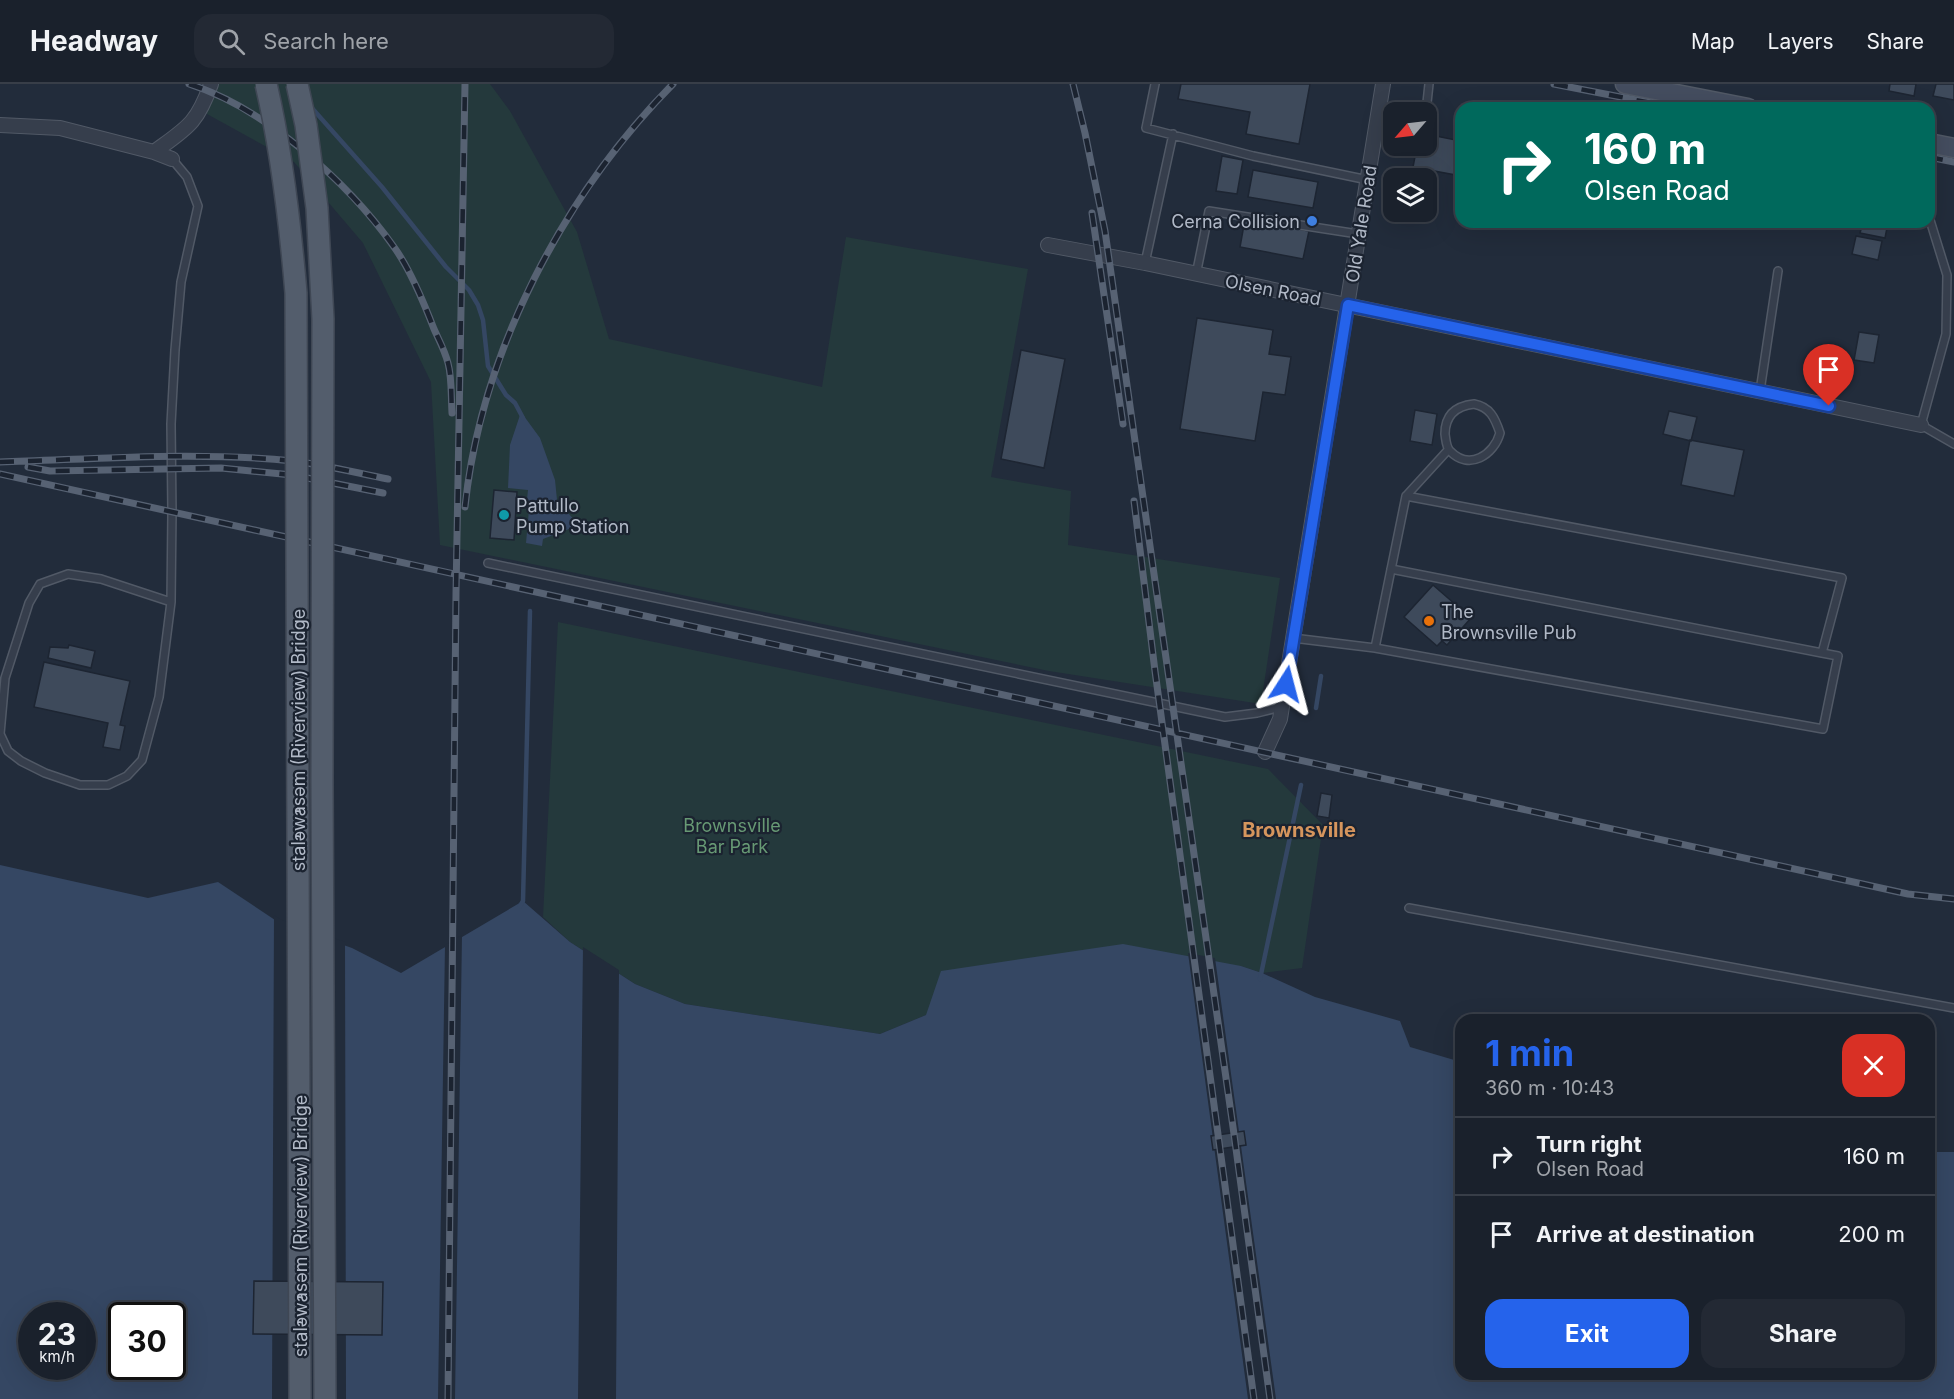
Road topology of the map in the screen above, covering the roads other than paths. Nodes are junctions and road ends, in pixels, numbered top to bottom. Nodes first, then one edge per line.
1 (211, 84) edge
2 (266, 84) edge
3 (297, 84) edge
4 (1155, 84) edge
5 (1429, 84) edge
6 (1625, 84) edge
7 (1380, 85) edge
8 (1427, 102) edge
9 (1717, 102) edge
10 (0, 125) edge
11 (1173, 134) junction
12 (1935, 144) edge
13 (1954, 148) edge
14 (154, 152) junction
15 (172, 159) joint
16 (1368, 180) junction
17 (1932, 228) edge
18 (1359, 234) junction
19 (1048, 245) dead end
20 (1145, 263) junction
21 (1779, 271) dead end
22 (1196, 275) junction
23 (1348, 305) junction
24 (1760, 391) junction
25 (1921, 425) junction
26 (1954, 444) edge
27 (1448, 450) junction
28 (1406, 496) junction
29 (488, 563) dead end
30 (1391, 569) junction
31 (171, 602) junction
32 (1293, 638) junction
33 (1375, 648) junction
34 (1822, 653) junction
35 (1282, 706) junction
36 (1265, 752) dead end
37 (1409, 908) dead end
38 (1954, 1008) edge
39 (300, 1399) edge
40 (325, 1399) edge

1 - 14 street
2 - 39 main road, stal̕əw̓asəm (Riverview) Bridge, bridge
3 - 40 main road, stal̕əw̓asəm (Riverview) Bridge, bridge
4 - 11 lane
5 - 8 lane
6 - 9 street
7 - 16 street, Old Yale Road
10 - 14 street
11 - 16 lane
11 - 20 lane
12 - 13 street
14 - 15 street
15 - 31 lane
16 - 18 street, Old Yale Road
17 - 25 lane
18 - 22 lane
18 - 23 street, Old Yale Road
19 - 20 street, Olsen Road
20 - 22 street, Olsen Road
21 - 24 lane
22 - 23 street, Olsen Road
23 - 24 street, Olsen Road
23 - 32 street, Old Yale Road
24 - 25 street, Olsen Road
25 - 26 lane
27 - 27 lane
27 - 28 lane
28 - 30 lane
28 - 34 lane
29 - 35 lane
30 - 33 lane
30 - 34 lane
31 - 31 lane
32 - 33 lane
32 - 35 street, Old Yale Road
33 - 34 lane
35 - 36 street, Old Yale Road
37 - 38 lane

